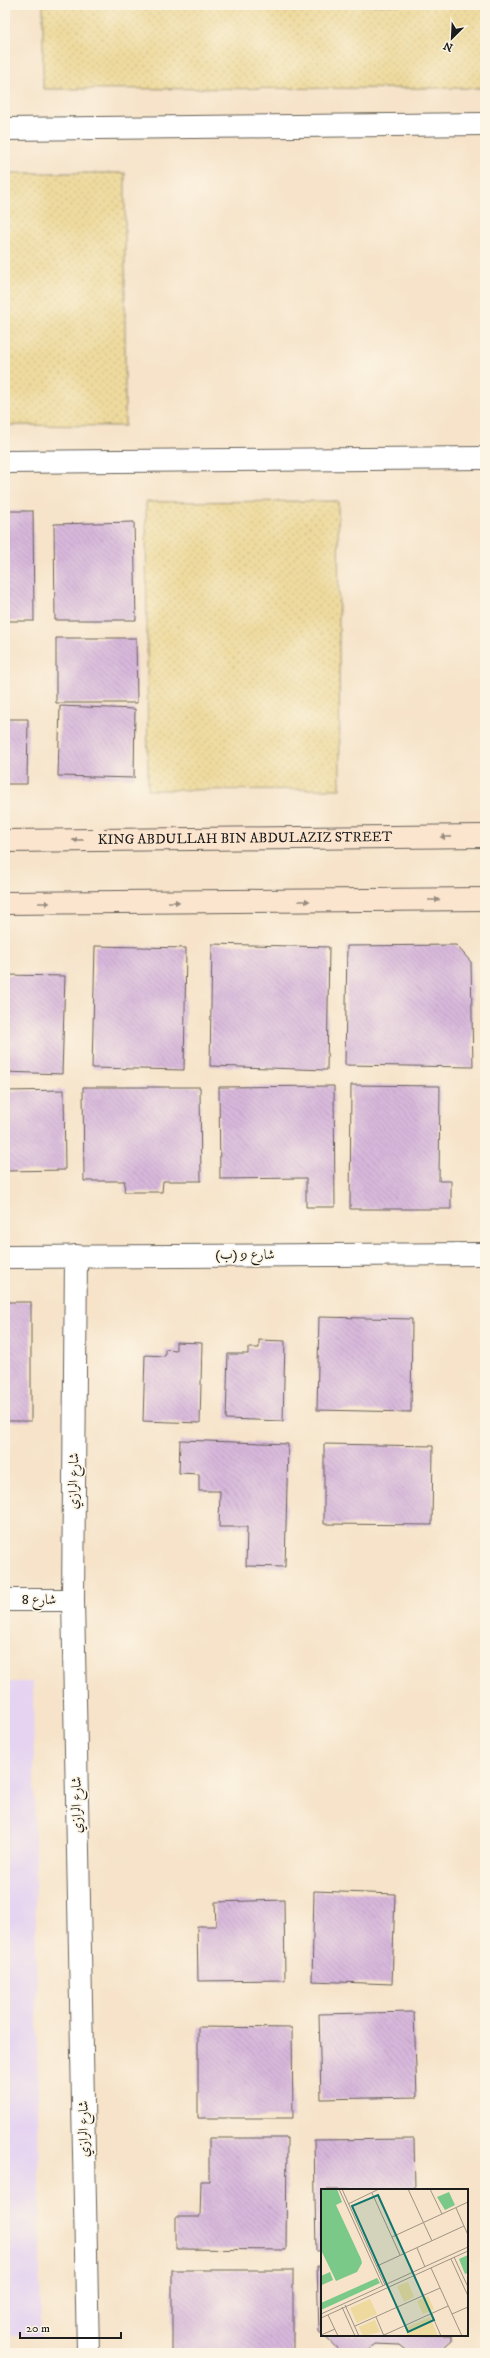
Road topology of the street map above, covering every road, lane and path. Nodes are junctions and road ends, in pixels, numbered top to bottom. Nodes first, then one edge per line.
1 (485, 124) edge
2 (5, 129) edge
3 (485, 458) edge
4 (5, 462) edge
5 (485, 836) edge
6 (5, 841) edge
7 (485, 900) edge
8 (5, 903) edge
9 (485, 1254) edge
10 (76, 1256) junction
11 (5, 1257) edge
12 (5, 1600) edge
13 (73, 1600) junction
14 (88, 2353) edge

1 - 2 street
3 - 4 street
5 -> 6 main road, KING ABDULLAH BIN ABDULAZIZ STREET
8 -> 7 main road
9 - 10 street, شارع 9 (ب)
10 - 11 street, شارع 9 (ب)
10 - 13 street, شارع الرازي
12 - 13 street, شارع 8
13 - 14 street, شارع الرازي

